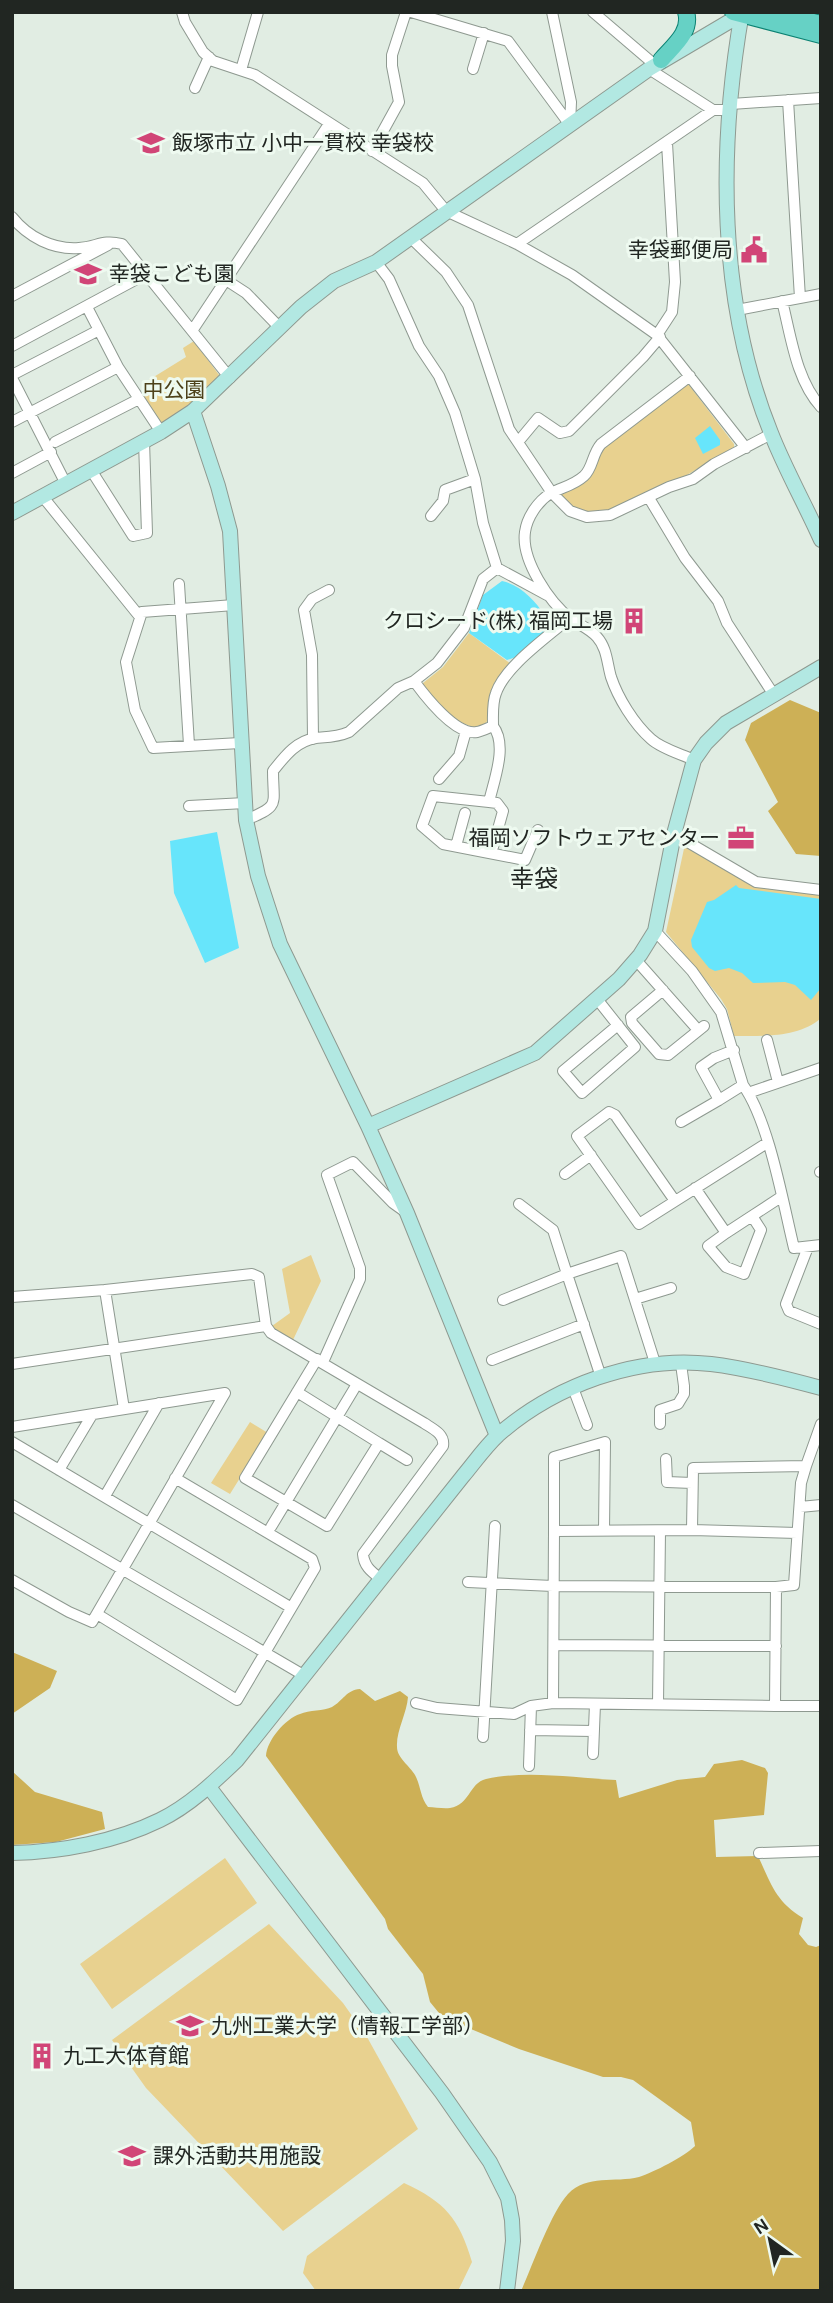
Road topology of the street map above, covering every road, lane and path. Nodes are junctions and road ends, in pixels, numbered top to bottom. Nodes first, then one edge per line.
1 (182, 12) edge
2 (258, 12) edge
3 (408, 12) edge
4 (552, 12) edge
5 (593, 12) edge
6 (686, 12) edge
7 (776, 12) edge
8 (739, 13) edge
9 (821, 23) edge
10 (484, 33) junction
11 (821, 35) edge
12 (209, 57) junction
13 (655, 64) junction
14 (241, 69) junction
15 (473, 69) dead end
16 (195, 88) dead end
17 (821, 99) edge
18 (788, 100) junction
19 (731, 107) junction
20 (713, 110) junction
21 (329, 124) junction
22 (570, 125) junction
23 (667, 143) junction
24 (372, 151) junction
25 (446, 211) junction
26 (12, 217) edge
27 (410, 237) junction
28 (113, 242) junction
29 (517, 244) junction
30 (376, 262) junction
31 (146, 274) junction
32 (226, 280) junction
33 (821, 294) edge
34 (12, 296) edge
35 (800, 298) junction
36 (782, 301) junction
37 (87, 307) junction
38 (737, 310) junction
39 (279, 328) junction
40 (99, 330) junction
41 (192, 331) junction
42 (658, 336) junction
43 (12, 346) edge
44 (118, 367) junction
45 (12, 376) edge
46 (690, 376) junction
47 (230, 378) junction
48 (139, 398) junction
49 (821, 407) edge
50 (193, 411) junction
51 (30, 413) junction
52 (12, 422) edge
53 (161, 432) junction
54 (771, 434) junction
55 (144, 441) junction
56 (517, 442) junction
57 (53, 447) junction
58 (746, 448) junction
59 (91, 470) junction
60 (12, 472) edge
61 (475, 479) junction
62 (66, 484) junction
63 (552, 493) junction
64 (43, 496) junction
65 (649, 498) junction
66 (12, 513) edge
67 (431, 516) dead end
68 (816, 517) edge
69 (821, 540) edge
70 (497, 568) junction
71 (179, 584) dead end
72 (329, 590) dead end
73 (550, 596) junction
74 (234, 605) junction
75 (181, 608) junction
76 (141, 617) junction
77 (569, 618) junction
78 (821, 667) edge
79 (414, 681) junction
80 (774, 695) junction
81 (493, 726) junction
82 (466, 731) junction
83 (313, 739) junction
84 (240, 743) junction
85 (189, 745) junction
86 (694, 760) junction
87 (439, 779) dead end
88 (489, 802) junction
89 (245, 803) junction
90 (189, 806) dead end
91 (465, 813) dead end
92 (246, 820) junction
93 (538, 830) dead end
94 (674, 834) junction
95 (456, 846) junction
96 (484, 852) junction
97 (821, 890) edge
98 (655, 931) junction
99 (636, 960) junction
100 (663, 990) junction
101 (597, 999) junction
102 (618, 1025) junction
103 (767, 1040) dead end
104 (734, 1050) junction
105 (821, 1068) edge
106 (778, 1082) junction
107 (746, 1089) junction
108 (719, 1100) junction
109 (681, 1122) dead end
110 (368, 1126) junction
111 (767, 1143) junction
112 (591, 1155) junction
113 (565, 1174) dead end
114 (695, 1188) junction
115 (781, 1197) junction
116 (675, 1201) junction
117 (519, 1204) dead end
118 (407, 1213) junction
119 (752, 1216) junction
120 (726, 1233) junction
121 (821, 1245) edge
122 (808, 1247) junction
123 (567, 1274) junction
124 (671, 1288) dead end
125 (105, 1290) junction
126 (12, 1297) edge
127 (635, 1299) junction
128 (503, 1300) dead end
129 (584, 1324) junction
130 (821, 1324) edge
131 (265, 1326) junction
132 (114, 1348) junction
133 (492, 1360) dead end
134 (320, 1361) junction
135 (12, 1364) edge
136 (681, 1364) junction
137 (656, 1366) junction
138 (601, 1377) junction
139 (357, 1384) junction
140 (573, 1388) junction
141 (821, 1388) edge
142 (297, 1392) junction
143 (159, 1403) junction
144 (124, 1409) junction
145 (92, 1415) junction
146 (337, 1417) junction
147 (660, 1424) dead end
148 (821, 1424) edge
149 (587, 1425) dead end
150 (12, 1427) edge
151 (497, 1436) junction
152 (12, 1442) edge
153 (379, 1443) junction
154 (407, 1460) dead end
155 (666, 1460) dead end
156 (806, 1466) junction
157 (59, 1470) junction
158 (175, 1478) junction
159 (692, 1483) junction
160 (105, 1496) junction
161 (286, 1502) junction
162 (12, 1505) edge
163 (821, 1505) edge
164 (800, 1507) junction
165 (149, 1524) junction
166 (495, 1526) dead end
167 (271, 1527) dead end
168 (692, 1530) junction
169 (554, 1531) junction
170 (604, 1531) junction
171 (660, 1531) junction
172 (797, 1533) junction
173 (122, 1570) junction
174 (12, 1580) edge
175 (382, 1580) junction
176 (468, 1582) dead end
177 (492, 1583) junction
178 (553, 1586) junction
179 (659, 1586) junction
180 (776, 1587) junction
181 (290, 1607) junction
182 (97, 1615) junction
183 (554, 1645) junction
184 (658, 1646) junction
185 (776, 1646) junction
186 (265, 1654) junction
187 (306, 1676) junction
188 (416, 1703) dead end
189 (554, 1703) junction
190 (595, 1704) junction
191 (658, 1704) junction
192 (531, 1706) junction
193 (775, 1706) junction
194 (821, 1706) edge
195 (484, 1712) junction
196 (530, 1730) junction
197 (594, 1731) junction
198 (483, 1737) dead end
199 (593, 1754) dead end
200 (529, 1766) dead end
201 (209, 1787) junction
202 (821, 1851) edge
203 (12, 1853) edge
204 (760, 1853) dead end
205 (506, 2291) edge

1 - 12 street
2 - 14 street
3 - 10 street
3 - 24 street
4 - 22 street
5 - 13 street
6 - 13 main road
7 - 9 main road
8 - 11 main road
8 - 13 street
8 - 19 street
10 - 15 street
10 - 22 street
12 - 14 street
12 - 16 street
13 - 20 street
13 - 22 street
14 - 21 street
17 - 18 street
18 - 19 street
18 - 35 street
19 - 20 street
19 - 38 street
20 - 23 street
21 - 24 street
21 - 32 street
22 - 25 street
23 - 29 street
23 - 42 street
24 - 25 street
25 - 27 street
25 - 29 street
26 - 28 street
27 - 30 street
27 - 56 street
28 - 31 street
28 - 34 street
29 - 42 street
30 - 39 street
30 - 61 street
31 - 37 street
31 - 41 street
32 - 39 street
32 - 41 street
33 - 35 street
35 - 36 street
36 - 38 street
36 - 49 street
37 - 40 street
37 - 43 street
38 - 54 street
39 - 47 street
40 - 44 street
40 - 45 street
41 - 47 street
42 - 46 street
42 - 56 street
44 - 48 street
44 - 51 street
45 - 51 street
46 - 58 street
46 - 63 street
47 - 50 street
48 - 53 street
48 - 57 street
50 - 53 street
50 - 74 street
51 - 52 street
51 - 57 street
53 - 55 street
54 - 58 street
54 - 68 street
55 - 59 street
55 - 59 street
56 - 63 street
57 - 60 street
57 - 62 street
58 - 65 street
59 - 62 street
61 - 67 street
61 - 70 street
62 - 64 street
63 - 65 street
63 - 73 street
64 - 66 street
64 - 76 street
65 - 80 street
68 - 69 street
70 - 73 street
70 - 79 street
71 - 75 street
72 - 83 street
73 - 77 street
74 - 75 street
74 - 84 street
75 - 76 street
75 - 85 street
76 - 85 street
77 - 81 street
77 - 86 street
78 - 80 street
79 - 82 street
79 - 83 street
80 - 86 street
81 - 82 street
81 - 88 street
82 - 87 street
83 - 92 street
84 - 85 street
84 - 89 street
86 - 94 street
88 - 95 street
88 - 96 street
89 - 90 street
89 - 92 street
91 - 95 street
92 - 110 street
93 - 96 street
94 - 97 street
94 - 98 street
95 - 96 street
98 - 99 street
98 - 104 street
99 - 100 street
99 - 101 street
100 - 100 street
101 - 102 street
101 - 110 street
102 - 102 street
103 - 106 street
104 - 107 street
104 - 108 street
105 - 106 street
106 - 107 street
107 - 108 street
107 - 111 street
108 - 109 street
110 - 118 street
111 - 114 street
111 - 115 street
112 - 113 street
112 - 116 street
112 - 116 street
114 - 116 street
114 - 120 street
115 - 119 street
115 - 122 street
117 - 123 street
118 - 134 street
118 - 151 street
119 - 120 street
119 - 120 street
121 - 122 street
122 - 130 street
123 - 127 street
123 - 128 street
123 - 129 street
124 - 127 street
125 - 126 street
125 - 131 street
125 - 132 street
127 - 137 street
129 - 133 street
129 - 138 street
131 - 132 street
131 - 134 street
132 - 135 street
132 - 144 street
134 - 139 street
134 - 142 street
136 - 137 street
136 - 141 street
136 - 147 street
137 - 138 street
138 - 140 street
139 - 146 street
139 - 175 street
140 - 149 street
140 - 151 street
142 - 146 street
142 - 161 street
143 - 144 street
143 - 158 street
143 - 160 street
144 - 145 street
145 - 150 street
145 - 157 street
146 - 153 street
146 - 161 street
148 - 156 street
151 - 175 street
152 - 157 street
153 - 154 street
153 - 161 street
155 - 159 street
156 - 159 street
156 - 164 street
157 - 160 street
158 - 165 street
158 - 181 street
159 - 168 street
160 - 165 street
161 - 167 street
162 - 173 street
163 - 164 street
164 - 172 street
165 - 173 street
165 - 181 street
166 - 177 street
168 - 171 street
168 - 172 street
169 - 170 street
169 - 170 street
169 - 178 street
170 - 171 street
171 - 179 street
172 - 180 street
173 - 182 street
173 - 186 street
174 - 182 street
175 - 187 street
176 - 177 street
177 - 178 street
177 - 195 street
178 - 179 street
178 - 183 street
179 - 180 street
179 - 184 street
180 - 185 street
181 - 186 street
182 - 186 street
183 - 184 street
183 - 189 street
184 - 185 street
184 - 191 street
185 - 193 street
186 - 187 street
187 - 201 street
188 - 195 street
189 - 190 street
189 - 192 street
190 - 191 street
190 - 197 street
191 - 193 street
192 - 195 street
192 - 196 street
193 - 194 street
195 - 198 street
196 - 197 street
196 - 200 street
197 - 199 street
201 - 203 street
201 - 205 street
202 - 204 street

